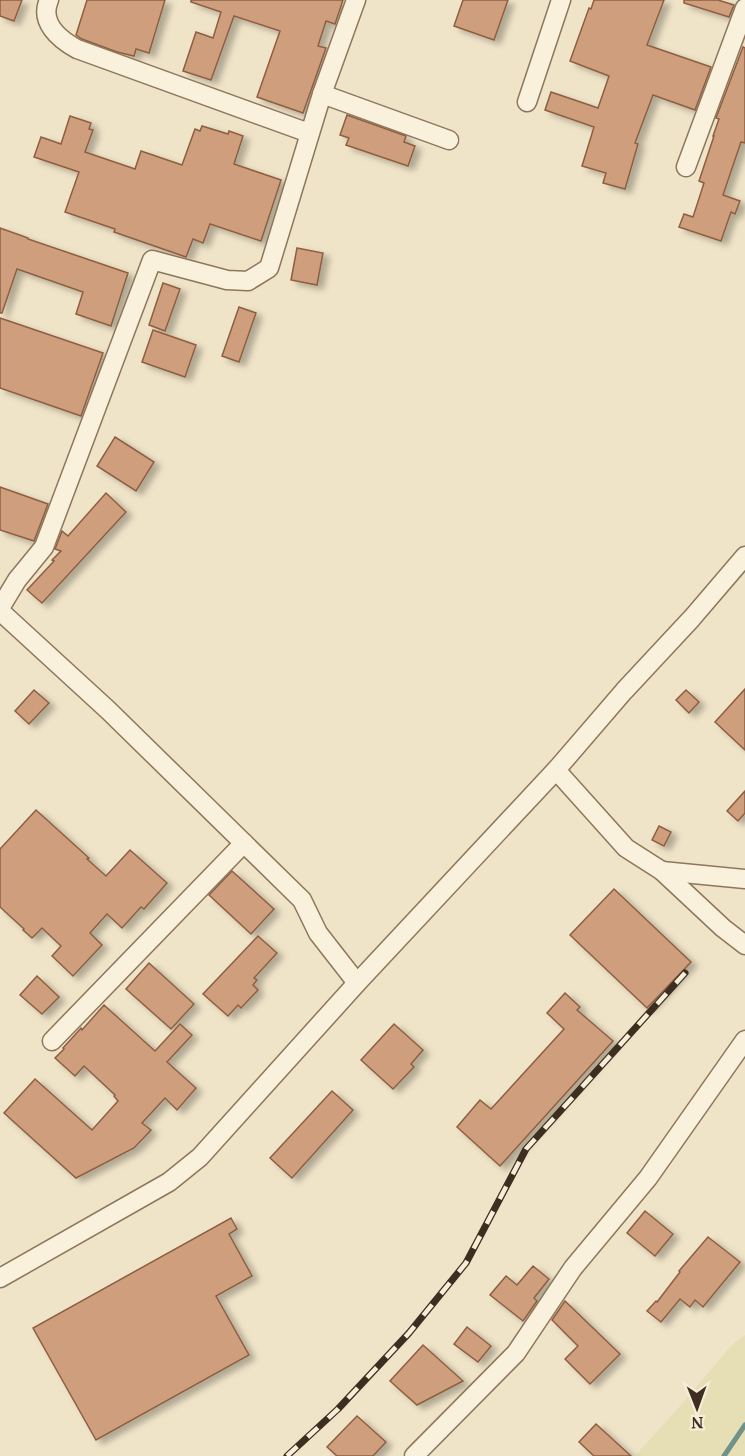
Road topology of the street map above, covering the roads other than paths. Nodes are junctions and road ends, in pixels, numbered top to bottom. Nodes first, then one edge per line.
1 (49, 0) edge
2 (356, 0) edge
3 (561, 0) edge
4 (745, 8) edge
5 (322, 94) junction
6 (527, 102) dead end
7 (309, 133) junction
8 (449, 140) dead end
9 (686, 166) dead end
10 (745, 556) edge
11 (0, 610) edge
12 (556, 770) junction
13 (244, 843) junction
14 (662, 871) junction
15 (745, 879) edge
16 (745, 945) edge
17 (357, 983) junction
18 (745, 1040) edge
19 (52, 1041) dead end
20 (0, 1278) edge
21 (414, 1456) edge

1 - 7 street
2 - 5 street
3 - 6 street
4 - 9 street
5 - 7 street
5 - 8 street
7 - 11 street
10 - 12 street
11 - 13 street
12 - 14 street
12 - 17 street
13 - 17 street
13 - 19 street
14 - 15 street
14 - 16 street
17 - 20 street
18 - 21 street

